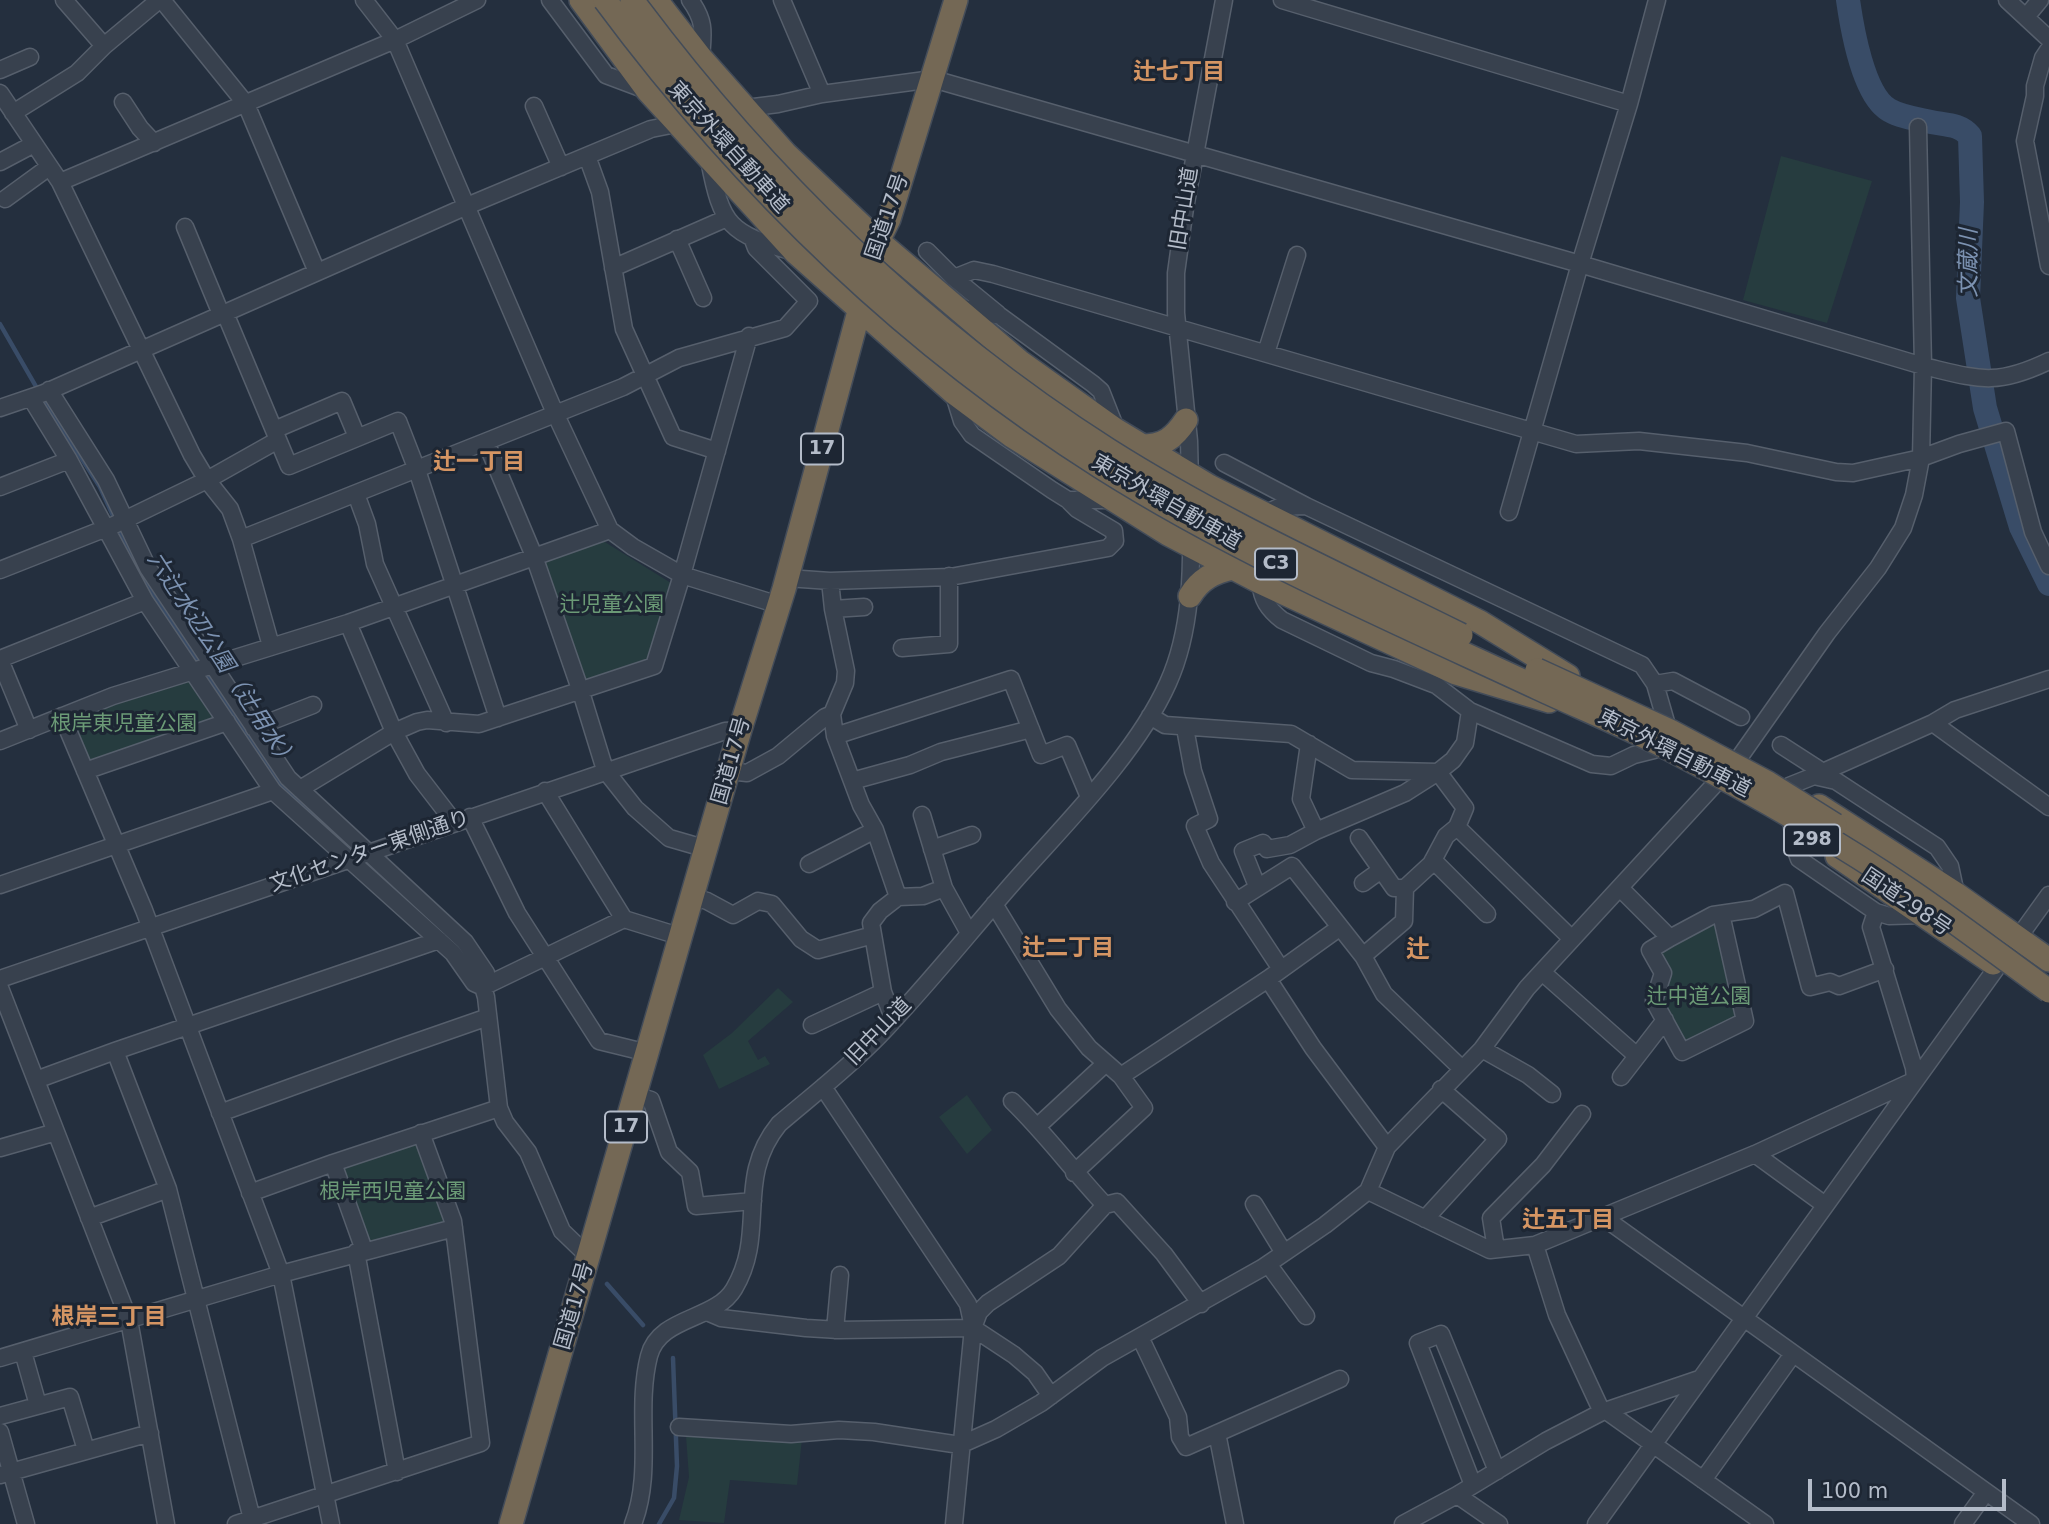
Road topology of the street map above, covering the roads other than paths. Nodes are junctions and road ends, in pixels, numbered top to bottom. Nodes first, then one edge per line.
1 (64, 0) edge
2 (160, 0) edge
3 (364, 0) edge
4 (477, 0) edge
5 (550, 0) edge
6 (581, 0) edge
7 (606, 0) edge
8 (632, 0) edge
9 (656, 0) edge
10 (690, 0) edge
11 (782, 0) edge
12 (956, 0) edge
13 (1224, 0) edge
14 (1282, 0) edge
15 (1657, 0) edge
16 (2007, 0) edge
17 (2040, 0) edge
18 (2026, 17) junction
19 (2049, 39) edge
20 (395, 40) junction
21 (104, 46) junction
22 (2049, 49) edge
23 (30, 57) dead end
24 (701, 58) junction
25 (0, 70) edge
26 (933, 79) junction
27 (648, 91) junction
28 (0, 93) edge
29 (822, 94) junction
30 (123, 102) dead end
31 (246, 104) junction
32 (1629, 104) junction
33 (534, 106) dead end
34 (745, 108) junction
35 (13, 113) junction
36 (676, 124) junction
37 (1919, 127) dead end
38 (154, 143) junction
39 (34, 144) junction
40 (1195, 153) junction
41 (587, 156) junction
42 (708, 157) junction
43 (0, 162) edge
44 (49, 167) junction
45 (561, 167) junction
46 (60, 182) junction
47 (5, 199) dead end
48 (467, 206) junction
49 (727, 218) junction
50 (186, 228) dead end
51 (677, 239) junction
52 (753, 240) junction
53 (878, 241) junction
54 (927, 251) dead end
55 (796, 253) junction
56 (1297, 255) dead end
57 (1580, 264) junction
58 (2049, 267) edge
59 (613, 268) junction
60 (317, 272) junction
61 (954, 278) junction
62 (703, 298) dead end
63 (953, 306) junction
64 (859, 309) junction
65 (223, 313) junction
66 (1000, 316) junction
67 (1178, 328) junction
68 (750, 336) junction
69 (140, 350) junction
70 (1266, 353) junction
71 (2049, 361) edge
72 (1923, 366) junction
73 (645, 376) junction
74 (953, 392) junction
75 (39, 394) junction
76 (0, 408) edge
77 (555, 413) junction
78 (1186, 420) junction
79 (1116, 430) junction
80 (1533, 430) junction
81 (276, 435) junction
82 (358, 437) junction
83 (486, 442) junction
84 (1141, 446) junction
85 (717, 451) junction
86 (1921, 458) junction
87 (69, 460) junction
88 (1224, 463) dead end
89 (417, 470) junction
90 (1190, 475) junction
91 (206, 480) junction
92 (0, 487) edge
93 (356, 494) junction
94 (1068, 500) junction
95 (1110, 500) junction
96 (1306, 506) junction
97 (1508, 512) dead end
98 (1265, 514) junction
99 (117, 524) junction
100 (610, 530) junction
101 (241, 539) junction
102 (1191, 547) junction
103 (534, 556) junction
104 (2049, 566) edge
105 (1233, 568) junction
106 (0, 570) edge
107 (682, 575) junction
108 (948, 576) junction
109 (787, 578) junction
110 (830, 581) junction
111 (1259, 582) junction
112 (455, 584) junction
113 (1190, 596) junction
114 (145, 601) junction
115 (779, 605) junction
116 (394, 606) junction
117 (864, 607) dead end
118 (833, 609) junction
119 (348, 623) junction
120 (1469, 629) dead end
121 (271, 646) junction
122 (902, 648) dead end
123 (1460, 657) dead end
124 (0, 659) edge
125 (203, 668) junction
126 (1570, 678) junction
127 (2049, 679) edge
128 (1655, 684) junction
129 (581, 692) junction
130 (1559, 704) junction
131 (313, 705) dead end
132 (1470, 711) junction
133 (832, 714) junction
134 (62, 716) junction
135 (1150, 716) junction
136 (1741, 717) dead end
137 (498, 718) junction
138 (227, 722) junction
139 (1666, 722) junction
140 (446, 723) junction
141 (1933, 723) junction
142 (254, 728) junction
143 (1185, 728) junction
144 (1031, 729) junction
145 (29, 730) junction
146 (740, 730) junction
147 (394, 732) junction
148 (835, 736) junction
149 (0, 741) edge
150 (1309, 744) junction
151 (1781, 745) dead end
152 (1654, 750) junction
153 (1739, 758) junction
154 (605, 770) junction
155 (85, 771) junction
156 (729, 771) junction
157 (1438, 772) junction
158 (1824, 776) junction
159 (852, 781) junction
160 (1715, 784) junction
161 (1789, 786) junction
162 (300, 789) junction
163 (545, 791) junction
164 (273, 792) junction
165 (1089, 797) junction
166 (2049, 807) edge
167 (922, 815) dead end
168 (470, 817) junction
169 (454, 822) junction
170 (1793, 826) junction
171 (1457, 828) junction
172 (875, 830) junction
173 (1316, 831) junction
174 (972, 835) dead end
175 (1359, 838) dead end
176 (116, 845) junction
177 (707, 849) junction
178 (932, 849) junction
179 (359, 856) junction
180 (1433, 860) junction
181 (809, 864) dead end
182 (1381, 870) junction
183 (1363, 883) dead end
184 (0, 885) edge
185 (1257, 886) junction
186 (944, 888) junction
187 (1405, 888) junction
188 (1620, 888) junction
189 (1956, 894) junction
190 (2049, 895) edge
191 (694, 897) junction
192 (898, 897) junction
193 (1235, 902) junction
194 (994, 904) junction
195 (1876, 912) junction
196 (1487, 914) dead end
197 (1721, 914) junction
198 (1924, 915) junction
199 (624, 919) junction
200 (1339, 928) junction
201 (152, 929) junction
202 (969, 933) junction
203 (873, 935) junction
204 (682, 937) junction
205 (1670, 938) junction
206 (1572, 939) junction
207 (2018, 939) junction
208 (439, 940) junction
209 (1363, 956) junction
210 (544, 957) junction
211 (2049, 960) edge
212 (1998, 967) junction
213 (1885, 969) junction
214 (1542, 972) junction
215 (2049, 972) edge
216 (1274, 974) junction
217 (0, 979) edge
218 (485, 986) junction
219 (0, 988) edge
220 (883, 992) junction
221 (2049, 992) edge
222 (2049, 1004) edge
223 (488, 1017) junction
224 (894, 1020) junction
225 (1665, 1020) junction
226 (812, 1025) dead end
227 (188, 1027) junction
228 (1482, 1049) junction
229 (115, 1051) junction
230 (648, 1054) junction
231 (1637, 1056) junction
232 (1106, 1063) junction
233 (1461, 1068) junction
234 (1121, 1076) junction
235 (1621, 1077) dead end
236 (36, 1080) junction
237 (1915, 1080) junction
238 (823, 1087) junction
239 (1441, 1089) junction
240 (1552, 1094) dead end
241 (635, 1095) junction
242 (1012, 1101) dead end
243 (499, 1108) junction
244 (220, 1114) junction
245 (1582, 1114) dead end
246 (1038, 1126) junction
247 (56, 1132) junction
248 (421, 1133) junction
249 (1387, 1147) junction
250 (0, 1148) edge
251 (1755, 1154) junction
252 (333, 1163) junction
253 (1074, 1173) junction
254 (167, 1189) junction
255 (1368, 1191) junction
256 (250, 1193) junction
257 (753, 1200) junction
258 (1254, 1204) dead end
259 (1105, 1205) junction
260 (1825, 1205) junction
261 (1603, 1217) junction
262 (89, 1218) junction
263 (1426, 1219) junction
264 (454, 1228) junction
265 (1535, 1245) junction
266 (1496, 1249) junction
267 (360, 1251) junction
268 (1284, 1253) junction
269 (589, 1256) junction
270 (1268, 1264) junction
271 (281, 1274) junction
272 (840, 1275) dead end
273 (197, 1301) junction
274 (1201, 1304) junction
275 (707, 1312) junction
276 (1306, 1316) dead end
277 (1743, 1317) junction
278 (129, 1320) junction
279 (973, 1328) junction
280 (835, 1330) junction
281 (1140, 1337) junction
282 (23, 1352) junction
283 (1793, 1354) junction
284 (0, 1358) edge
285 (1340, 1379) dead end
286 (1699, 1379) junction
287 (1051, 1396) junction
288 (38, 1405) junction
289 (1604, 1411) junction
290 (0, 1416) edge
291 (679, 1427) dead end
292 (0, 1432) edge
293 (150, 1433) junction
294 (1217, 1433) junction
295 (1653, 1444) junction
296 (960, 1445) junction
297 (86, 1450) junction
298 (1496, 1471) junction
299 (397, 1472) junction
300 (6, 1473) edge
301 (1703, 1480) junction
302 (1473, 1485) junction
303 (1986, 1492) junction
304 (325, 1495) junction
305 (1457, 1495) junction
306 (252, 1518) junction
307 (26, 1524) edge
308 (166, 1524) edge
309 (236, 1524) edge
310 (331, 1524) edge
311 (511, 1524) edge
312 (633, 1524) edge
313 (954, 1524) edge
314 (1236, 1524) edge
315 (1403, 1524) edge
316 (1499, 1524) edge
317 (1596, 1524) edge
318 (1765, 1524) edge
319 (1963, 1524) edge
320 (2031, 1524) edge

1 - 21 street
2 - 21 street
2 - 31 street
3 - 20 street
4 - 20 street
5 - 27 street
6 - 27 highway
7 - 221 highway, 東京外環自動車道 / C3, bridge
8 - 215 highway, 東京外環自動車道 / C3, bridge
9 - 24 highway
10 - 24 street
11 - 29 street
12 - 26 highway, 国道17号 / 17
13 - 40 street, 旧中山道
14 - 32 street
15 - 32 street
16 - 18 street
17 - 18 street
18 - 19 street
20 - 31 street
20 - 48 street
21 - 35 street
22 - 58 street
23 - 25 street
24 - 34 highway
26 - 29 street
26 - 40 street
26 - 53 highway, 国道17号 / 17
27 - 36 highway
28 - 35 street
29 - 34 street
30 - 38 street
31 - 38 street
31 - 60 street
32 - 57 street
33 - 45 street
34 - 36 street
34 - 53 highway
35 - 39 street
36 - 41 street
36 - 42 highway
37 - 72 street
38 - 46 street
39 - 43 street
39 - 44 street
40 - 57 street
40 - 67 street, 旧中山道
41 - 45 street
41 - 59 street
42 - 49 street
42 - 55 highway
44 - 46 street
44 - 47 street
45 - 48 street
46 - 69 street
48 - 60 street
48 - 77 street
49 - 51 street
49 - 52 street
50 - 65 street
51 - 59 street
51 - 62 street
52 - 55 street
52 - 68 street
53 - 63 highway
53 - 64 highway, 国道17号 / 17
54 - 61 street
55 - 64 highway
56 - 70 street
57 - 72 street
57 - 80 street
59 - 73 street
60 - 65 street
61 - 66 street
61 - 67 street
63 - 66 street
63 - 79 highway
64 - 74 highway
64 - 109 highway, 国道17号 / 17
65 - 69 street
65 - 81 street
66 - 79 street
67 - 70 street
67 - 78 street, 旧中山道
68 - 73 street
68 - 85 street
69 - 75 street
69 - 91 street
70 - 80 street
71 - 72 street
72 - 86 street
73 - 77 street
73 - 85 street
74 - 94 street
74 - 95 highway
75 - 76 street
75 - 87 street
75 - 99 street
77 - 83 street
77 - 100 street
78 - 84 highway
78 - 90 street, 旧中山道
79 - 84 highway
80 - 86 street
80 - 97 street
81 - 82 street
81 - 82 street
81 - 91 street
82 - 89 street
83 - 89 street
83 - 103 street
84 - 90 highway
85 - 107 street
86 - 104 street
86 - 153 street
87 - 92 street
87 - 99 street
88 - 96 street
89 - 93 street
89 - 112 street
90 - 98 highway
90 - 102 street, 旧中山道
91 - 99 street
91 - 101 street
93 - 101 street
93 - 116 street
94 - 95 street
94 - 108 street
95 - 102 highway
96 - 98 street
96 - 128 street
98 - 126 highway
99 - 106 street
99 - 114 street
99 - 125 street
100 - 103 street
100 - 107 street
101 - 121 street
102 - 105 highway
102 - 113 street, 旧中山道
103 - 112 street
103 - 129 street
105 - 111 highway
105 - 113 highway
107 - 115 street
107 - 129 street
108 - 110 street
108 - 122 street
109 - 110 street
109 - 115 highway, 国道17号 / 17
110 - 118 street
111 - 130 highway
111 - 132 street
112 - 116 street
112 - 137 street
113 - 135 street, 旧中山道
114 - 124 street
114 - 125 street
115 - 146 highway, 国道17号 / 17
116 - 119 street
116 - 140 street
117 - 118 street
118 - 133 street
119 - 121 street
119 - 147 street
120 - 126 highway, 国道298号 / 298
121 - 125 street
123 - 130 highway, 国道298号 / 298
124 - 145 street
125 - 134 street
125 - 138 street
125 - 142 street
126 - 139 highway, 国道298号 / 298
127 - 141 street
128 - 136 street
128 - 139 street
129 - 137 street
129 - 154 street
130 - 152 highway, 国道298号 / 298
131 - 142 street
132 - 152 street
132 - 157 street
133 - 148 street
133 - 156 street
134 - 145 street
134 - 155 street
135 - 143 street
135 - 165 street, 旧中山道
137 - 140 street
138 - 155 street
138 - 164 street
139 - 153 highway, 国道298号 / 298
140 - 147 street
141 - 158 street
141 - 166 street
142 - 162 street
143 - 150 street
143 - 193 street
144 - 148 street
144 - 159 street
144 - 165 street
145 - 149 street
146 - 154 street, 文化センター東側通り
146 - 156 highway, 国道17号 / 17
147 - 162 street
147 - 169 street
148 - 159 street
150 - 157 street
150 - 173 street
151 - 158 street
152 - 160 highway, 国道298号 / 298
153 - 160 street
153 - 161 highway, 国道298号 / 298
154 - 163 street, 文化センター東側通り
154 - 177 street
155 - 176 street
156 - 177 highway, 国道17号 / 17
157 - 171 street
157 - 173 street
158 - 161 street
158 - 189 street
159 - 172 street
160 - 170 highway, 国道298号 / 298
160 - 188 street
161 - 189 highway, 国道298号 / 298
162 - 179 street
163 - 168 street, 文化センター東側通り
163 - 199 street
164 - 176 street
164 - 179 street
165 - 194 street, 旧中山道
167 - 178 street
168 - 169 street, 文化センター東側通り
168 - 210 street
169 - 179 street, 文化センター東側通り
170 - 195 street
170 - 198 highway, 国道298号 / 298
171 - 180 street
171 - 206 street
172 - 181 street
172 - 192 street
173 - 185 street
174 - 178 street
175 - 182 street
176 - 184 street
176 - 201 street
177 - 191 highway, 国道17号 / 17
178 - 186 street
179 - 201 street, 文化センター東側通り
179 - 208 street
179 - 218 street
180 - 187 street
180 - 196 street
182 - 183 street
182 - 187 street
185 - 193 street
185 - 200 street
186 - 192 street
186 - 202 street
187 - 209 street
188 - 205 street
188 - 206 street
189 - 207 highway, 国道298号 / 298
190 - 207 street
191 - 203 street
191 - 204 highway, 国道17号 / 17
192 - 203 street
193 - 216 street
194 - 202 street, 旧中山道
194 - 232 street
195 - 198 street
195 - 213 street
197 - 205 street
197 - 213 street
197 - 225 street
198 - 212 highway, 国道298号 / 298
199 - 204 street
199 - 210 street
200 - 209 street
200 - 216 street
201 - 217 street, 文化センター東側通り
201 - 227 street
202 - 224 street, 旧中山道
203 - 220 street
204 - 230 highway, 国道17号 / 17
205 - 225 street
206 - 214 street
207 - 211 highway, 国道298号 / 298
207 - 212 street
208 - 218 street
208 - 227 street
209 - 233 street
210 - 218 street
210 - 230 street
212 - 222 highway, 国道298号 / 298
212 - 237 street
213 - 237 street
214 - 228 street
214 - 231 street
216 - 234 street
216 - 249 street
218 - 223 street
219 - 236 street
220 - 224 street
220 - 226 street
223 - 243 street
223 - 244 street
224 - 238 street, 旧中山道
225 - 231 street
227 - 229 street
227 - 244 street
228 - 233 street
228 - 240 street
229 - 236 street
229 - 254 street
230 - 241 highway, 国道17号 / 17
231 - 235 street
232 - 234 street
232 - 246 street
233 - 239 street
234 - 253 street
236 - 247 street
237 - 251 street
237 - 260 street
238 - 257 street, 旧中山道
238 - 279 street
239 - 249 street
239 - 263 street
241 - 257 street
241 - 269 highway, 国道17号 / 17
242 - 246 street
243 - 248 street
243 - 269 street
244 - 256 street
245 - 266 street
246 - 253 street
247 - 250 street
247 - 262 street
248 - 252 street
248 - 264 street
249 - 255 street
251 - 260 street
251 - 261 street
252 - 256 street
252 - 267 street
253 - 259 street
254 - 262 street
254 - 273 street
255 - 263 street
255 - 268 street
256 - 271 street
257 - 275 street, 旧中山道
258 - 268 street
259 - 274 street
259 - 279 street
260 - 277 street
261 - 265 street
261 - 277 street
262 - 278 street
263 - 266 street
264 - 267 street
264 - 299 street
265 - 266 street
265 - 289 street
267 - 271 street
267 - 299 street
268 - 270 street
269 - 311 highway, 国道17号 / 17
270 - 274 street
270 - 276 street
271 - 273 street
271 - 304 street
272 - 280 street
273 - 278 street
273 - 306 street
274 - 281 street
275 - 280 street
275 - 312 street, 旧中山道
277 - 283 street
277 - 286 street
278 - 282 street
278 - 293 street
279 - 280 street
279 - 287 street
279 - 296 street
281 - 287 street
281 - 294 street
282 - 284 street
282 - 288 street
283 - 301 street
283 - 303 street
285 - 294 street
286 - 289 street
286 - 295 street
287 - 296 street
288 - 290 street
288 - 297 street
289 - 295 street
289 - 298 street
291 - 296 street
292 - 300 street
293 - 297 street
293 - 308 street
294 - 314 street
295 - 301 street
295 - 317 street
296 - 313 street
297 - 300 street
298 - 302 street
298 - 302 street
299 - 304 street
300 - 307 street
301 - 318 street
302 - 305 street
303 - 319 street
303 - 320 street
304 - 306 street
304 - 310 street
305 - 315 street
305 - 316 street
306 - 309 street

